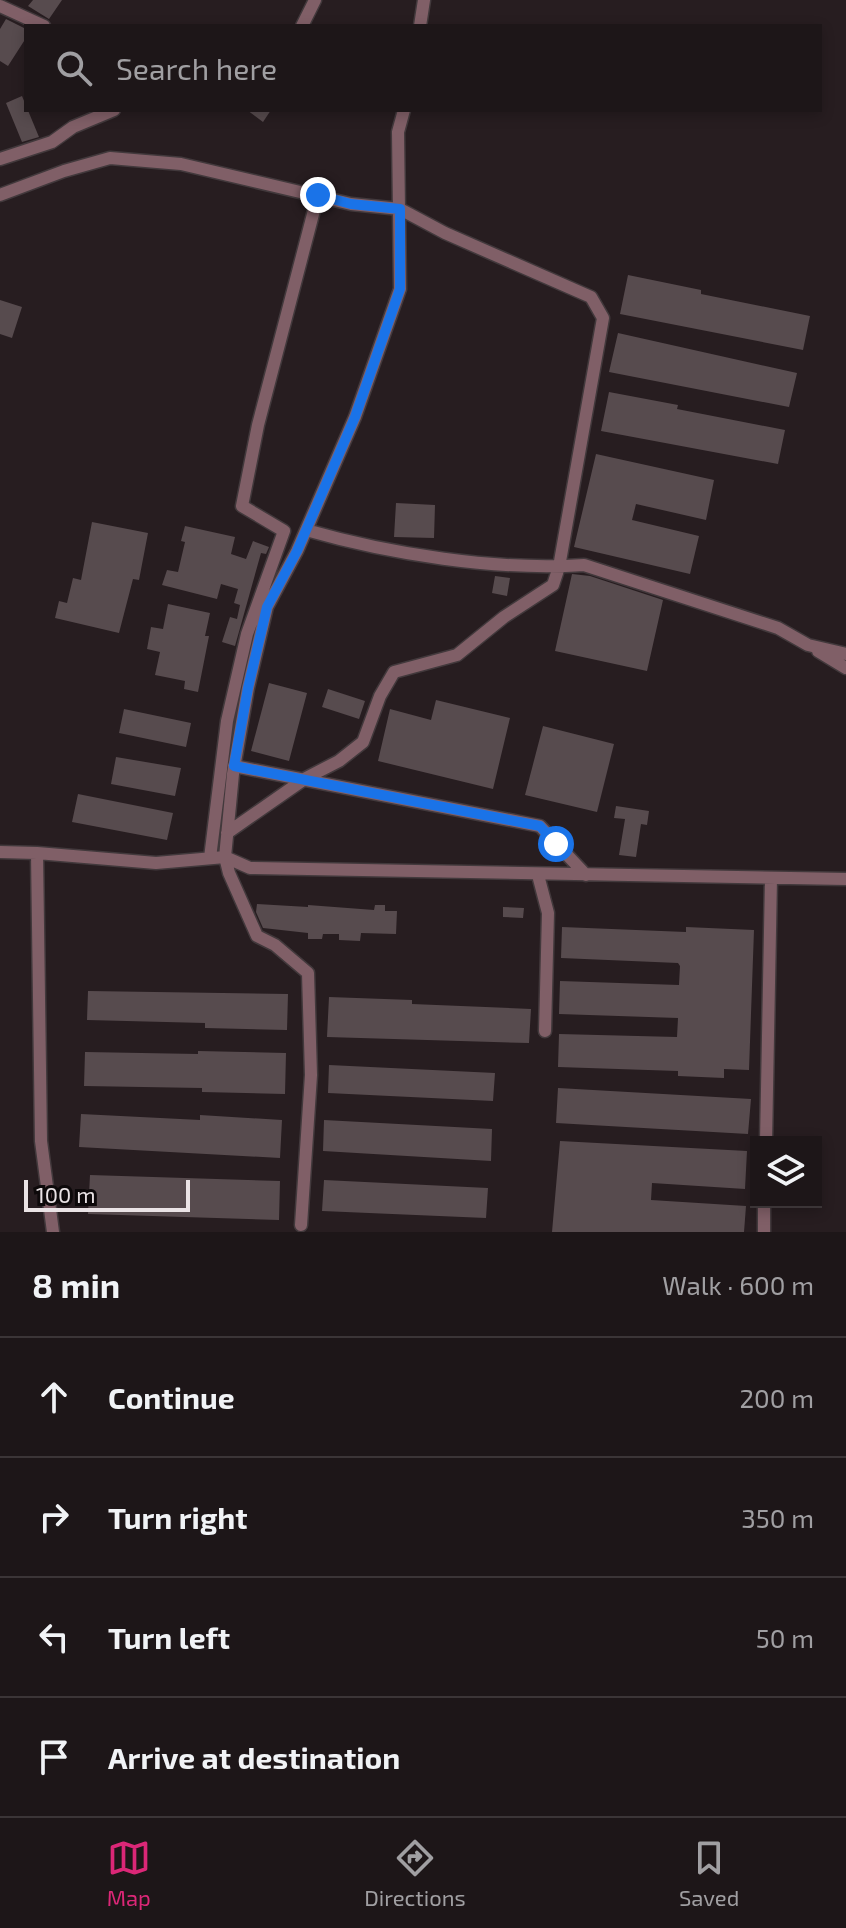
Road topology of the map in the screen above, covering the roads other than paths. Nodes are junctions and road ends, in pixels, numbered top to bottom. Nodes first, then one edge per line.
1 (315, 0) edge
2 (424, 0) edge
3 (0, 6) edge
4 (40, 24) edge
5 (303, 24) edge
6 (420, 24) edge
7 (109, 112) edge
8 (403, 112) edge
9 (0, 159) edge
10 (0, 195) edge
11 (318, 195) junction
12 (400, 209) junction
13 (306, 530) junction
14 (559, 567) junction
15 (808, 645) junction
16 (846, 654) edge
17 (846, 668) edge
18 (234, 766) junction
19 (306, 778) junction
20 (227, 833) junction
21 (0, 852) edge
22 (37, 853) junction
23 (225, 857) junction
24 (210, 858) junction
25 (538, 875) junction
26 (586, 875) junction
27 (771, 878) junction
28 (846, 879) edge
29 (545, 1031) dead end
30 (766, 1136) edge
31 (764, 1208) edge
32 (301, 1225) dead end
33 (53, 1232) edge
34 (764, 1232) edge

1 - 5 street
2 - 6 street
3 - 4 street
7 - 9 street
8 - 12 street
10 - 11 street
11 - 12 street
11 - 24 street
12 - 13 street
12 - 14 street
13 - 14 street
13 - 18 street
14 - 15 street
14 - 19 street
15 - 16 street
15 - 17 street
18 - 19 street
18 - 20 street
19 - 20 street
19 - 26 street
20 - 23 street
21 - 22 street
22 - 24 street
22 - 33 street
23 - 24 street
23 - 25 street
23 - 32 street
25 - 26 street
25 - 29 street
26 - 27 street
27 - 28 street
27 - 30 street
31 - 34 street

